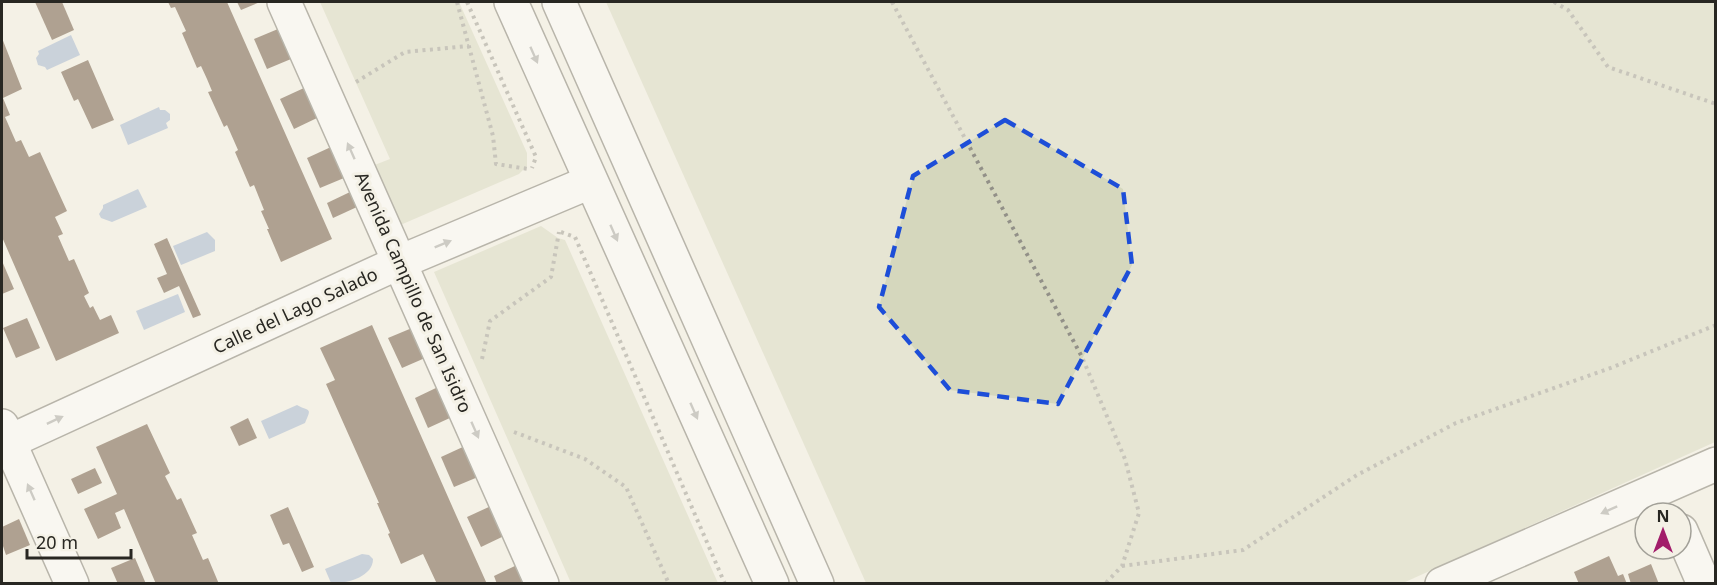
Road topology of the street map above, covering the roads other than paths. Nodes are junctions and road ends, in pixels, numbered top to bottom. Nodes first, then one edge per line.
1 (284, 2) edge
2 (511, 2) edge
3 (559, 2) edge
4 (590, 182) junction
5 (400, 262) junction
6 (4, 437) edge
7 (1716, 464) edge
8 (1668, 500) edge
9 (1693, 559) edge
10 (72, 584) edge
11 (542, 584) edge
12 (772, 584) edge
13 (818, 584) edge
14 (1442, 584) edge
15 (1704, 584) edge

5 -> 1 street, Avenida Campillo de San Isidro
2 -> 4 street
3 - 13 street
5 -> 4 street, Calle del Lago Salado
4 -> 12 street
6 -> 5 street, Calle del Lago Salado
5 -> 11 street, Avenida Campillo de San Isidro
10 -> 6 street
7 - 8 street
8 -> 14 street
9 - 15 street

